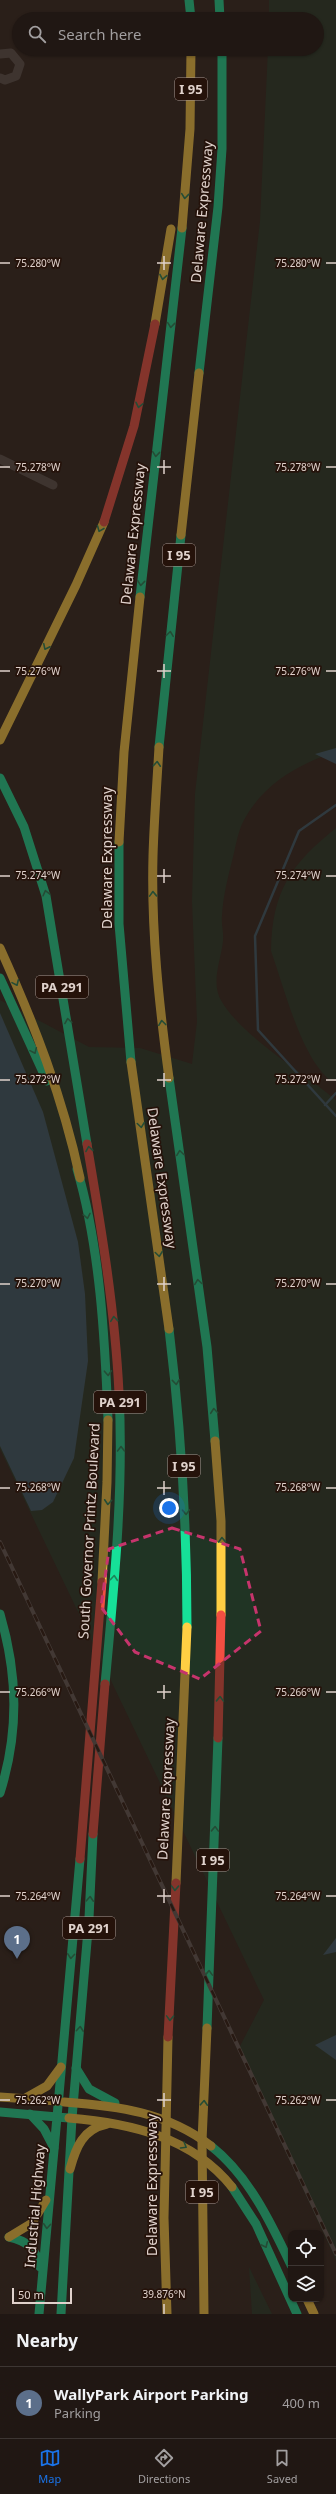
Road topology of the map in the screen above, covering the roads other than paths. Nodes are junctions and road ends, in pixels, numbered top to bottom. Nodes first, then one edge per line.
1 (189, 0) edge
2 (219, 0) edge
3 (190, 12) edge
4 (220, 12) edge
5 (0, 54) edge
6 (12, 54) edge
7 (13, 56) edge
8 (192, 56) edge
9 (222, 56) edge
10 (0, 79) edge
11 (190, 129) junction
12 (0, 459) edge
13 (53, 485) dead end
14 (0, 740) edge
15 (0, 778) edge
16 (0, 948) edge
17 (0, 978) edge
18 (80, 1178) junction
19 (0, 1614) edge
20 (10, 1648) junction
21 (0, 1650) edge
22 (0, 1793) edge
23 (62, 2064) junction
24 (76, 2068) junction
25 (0, 2097) edge
26 (24, 2099) junction
27 (58, 2101) junction
28 (73, 2103) junction
29 (124, 2108) junction
30 (0, 2112) edge
31 (30, 2114) junction
32 (57, 2117) junction
33 (72, 2118) junction
34 (122, 2124) junction
35 (202, 2142) junction
36 (54, 2149) junction
37 (70, 2169) junction
38 (51, 2187) junction
39 (4, 2237) edge
40 (288, 2259) edge
41 (42, 2278) junction
42 (214, 2282) dead end
43 (308, 2302) edge
44 (39, 2314) edge
45 (61, 2314) edge
46 (167, 2314) edge
47 (204, 2314) edge
48 (297, 2314) edge
49 (314, 2314) edge

1 - 3 main road
2 - 4 main road
5 - 6 street
7 - 10 street
8 - 11 main road, Delaware Expressway / I 95
35 -> 9 main road, Delaware Expressway / I 95
11 -> 14 main road
11 -> 46 main road, Delaware Expressway / I 95
12 - 13 street
24 -> 15 main road, South Governor Printz Boulevard / PA 291
16 -> 18 main road
17 -> 18 main road, South Governor Printz Boulevard / PA 291
18 -> 23 main road, South Governor Printz Boulevard / PA 291
19 - 20 main road
20 - 21 street
20 - 22 main road
23 - 26 main road
23 - 27 main road, South Governor Printz Boulevard / PA 291
24 - 28 main road, South Governor Printz Boulevard
24 - 29 main road
25 - 26 main road
26 - 27 main road
27 - 28 main road
27 - 32 main road, Industrial Highway / PA 291
28 - 29 main road
28 - 33 main road, South Governor Printz Boulevard
29 - 40 main road
30 - 31 main road
31 - 32 main road
31 - 36 main road
32 - 33 main road
32 - 36 main road, Industrial Highway
33 - 34 main road
33 - 37 main road
34 - 37 main road
34 -> 48 main road
35 - 42 main road
35 - 47 main road, Delaware Expressway / I 95
36 - 38 main road, Industrial Highway
37 - 45 main road
38 - 39 main road
38 -> 41 main road, Industrial Highway
39 - 41 main road
41 - 44 main road, Industrial Highway
43 - 49 main road

